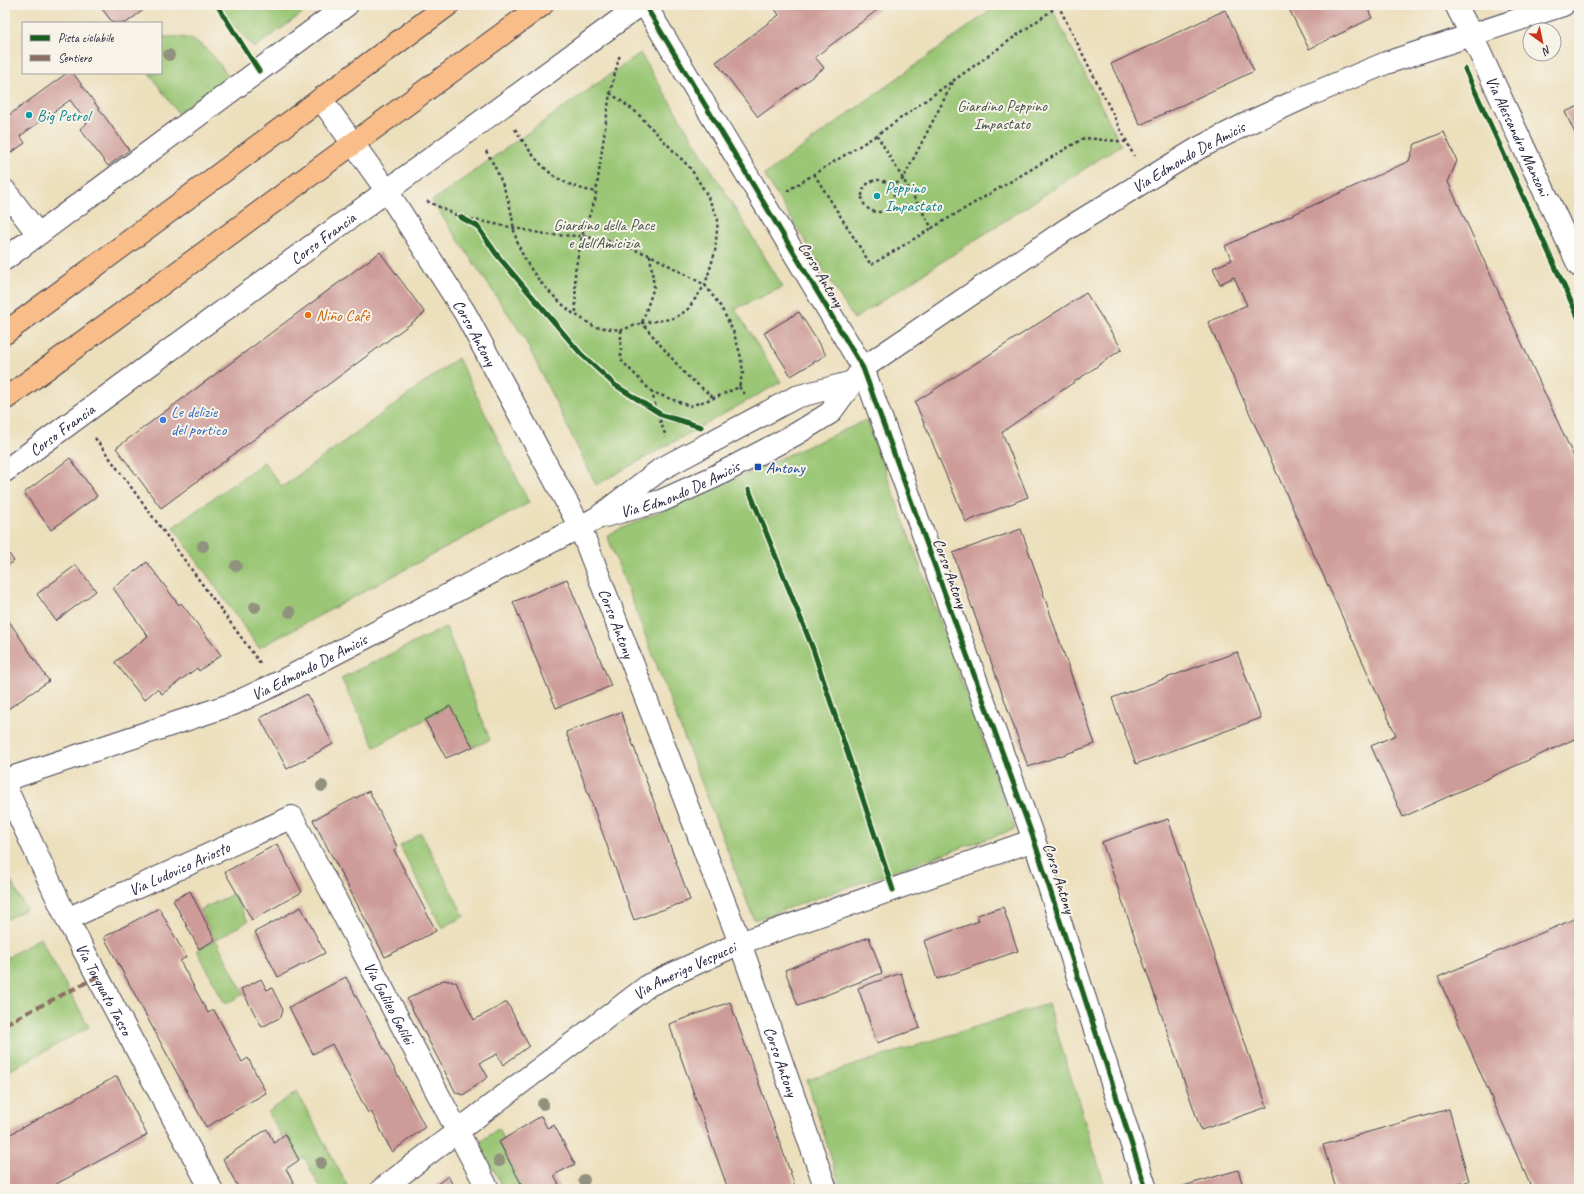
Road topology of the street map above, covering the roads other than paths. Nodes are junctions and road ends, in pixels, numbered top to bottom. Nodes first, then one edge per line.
1 (347, 5) edge
2 (448, 5) edge
3 (542, 5) edge
4 (640, 5) edge
5 (645, 5) edge
6 (1456, 5) edge
7 (1564, 5) edge
8 (1472, 36) junction
9 (321, 99) junction
10 (354, 144) junction
11 (395, 185) junction
12 (5, 191) edge
13 (38, 234) junction
14 (5, 259) edge
15 (1579, 266) edge
16 (5, 333) edge
17 (858, 375) junction
18 (5, 399) edge
19 (5, 471) edge
20 (588, 523) junction
21 (5, 780) edge
22 (5, 786) edge
23 (292, 817) joint
24 (1034, 840) junction
25 (66, 919) junction
26 (740, 943) junction
27 (457, 1130) junction
28 (211, 1189) edge
29 (382, 1189) edge
30 (488, 1189) edge
31 (826, 1189) edge
32 (1146, 1189) edge

1 - 13 street
2 - 9 main road
3 - 10 main road
4 - 11 street, Corso Francia
5 - 17 street, Corso Antony
6 - 8 street, Via Alessandro Manzoni
7 - 8 street, Via Edmondo De Amicis
8 - 15 street, Via Alessandro Manzoni
8 - 17 street, Via Edmondo De Amicis
9 - 10 street, Corso Antony
9 - 16 main road
10 - 11 street, Corso Antony
10 - 18 main road
11 - 19 street, Corso Francia
11 - 20 street, Corso Antony
12 - 13 street
13 - 14 street
17 - 20 street, Via Edmondo De Amicis
17 - 20 street, Via Edmondo De Amicis
17 - 24 street, Corso Antony
20 - 21 street, Via Edmondo De Amicis
20 - 26 street, Corso Antony
22 - 25 street, Via Torquato Tasso
23 - 25 street, Via Ludovico Ariosto
23 - 27 street, Via Galileo Galilei
24 - 26 street, Via Amerigo Vespucci
24 - 32 street, Corso Antony
25 - 28 street, Via Torquato Tasso
26 - 27 street, Via Amerigo Vespucci
26 - 31 street, Corso Antony
27 - 29 street, Via Amerigo Vespucci
27 - 30 street, Via Galileo Galilei

